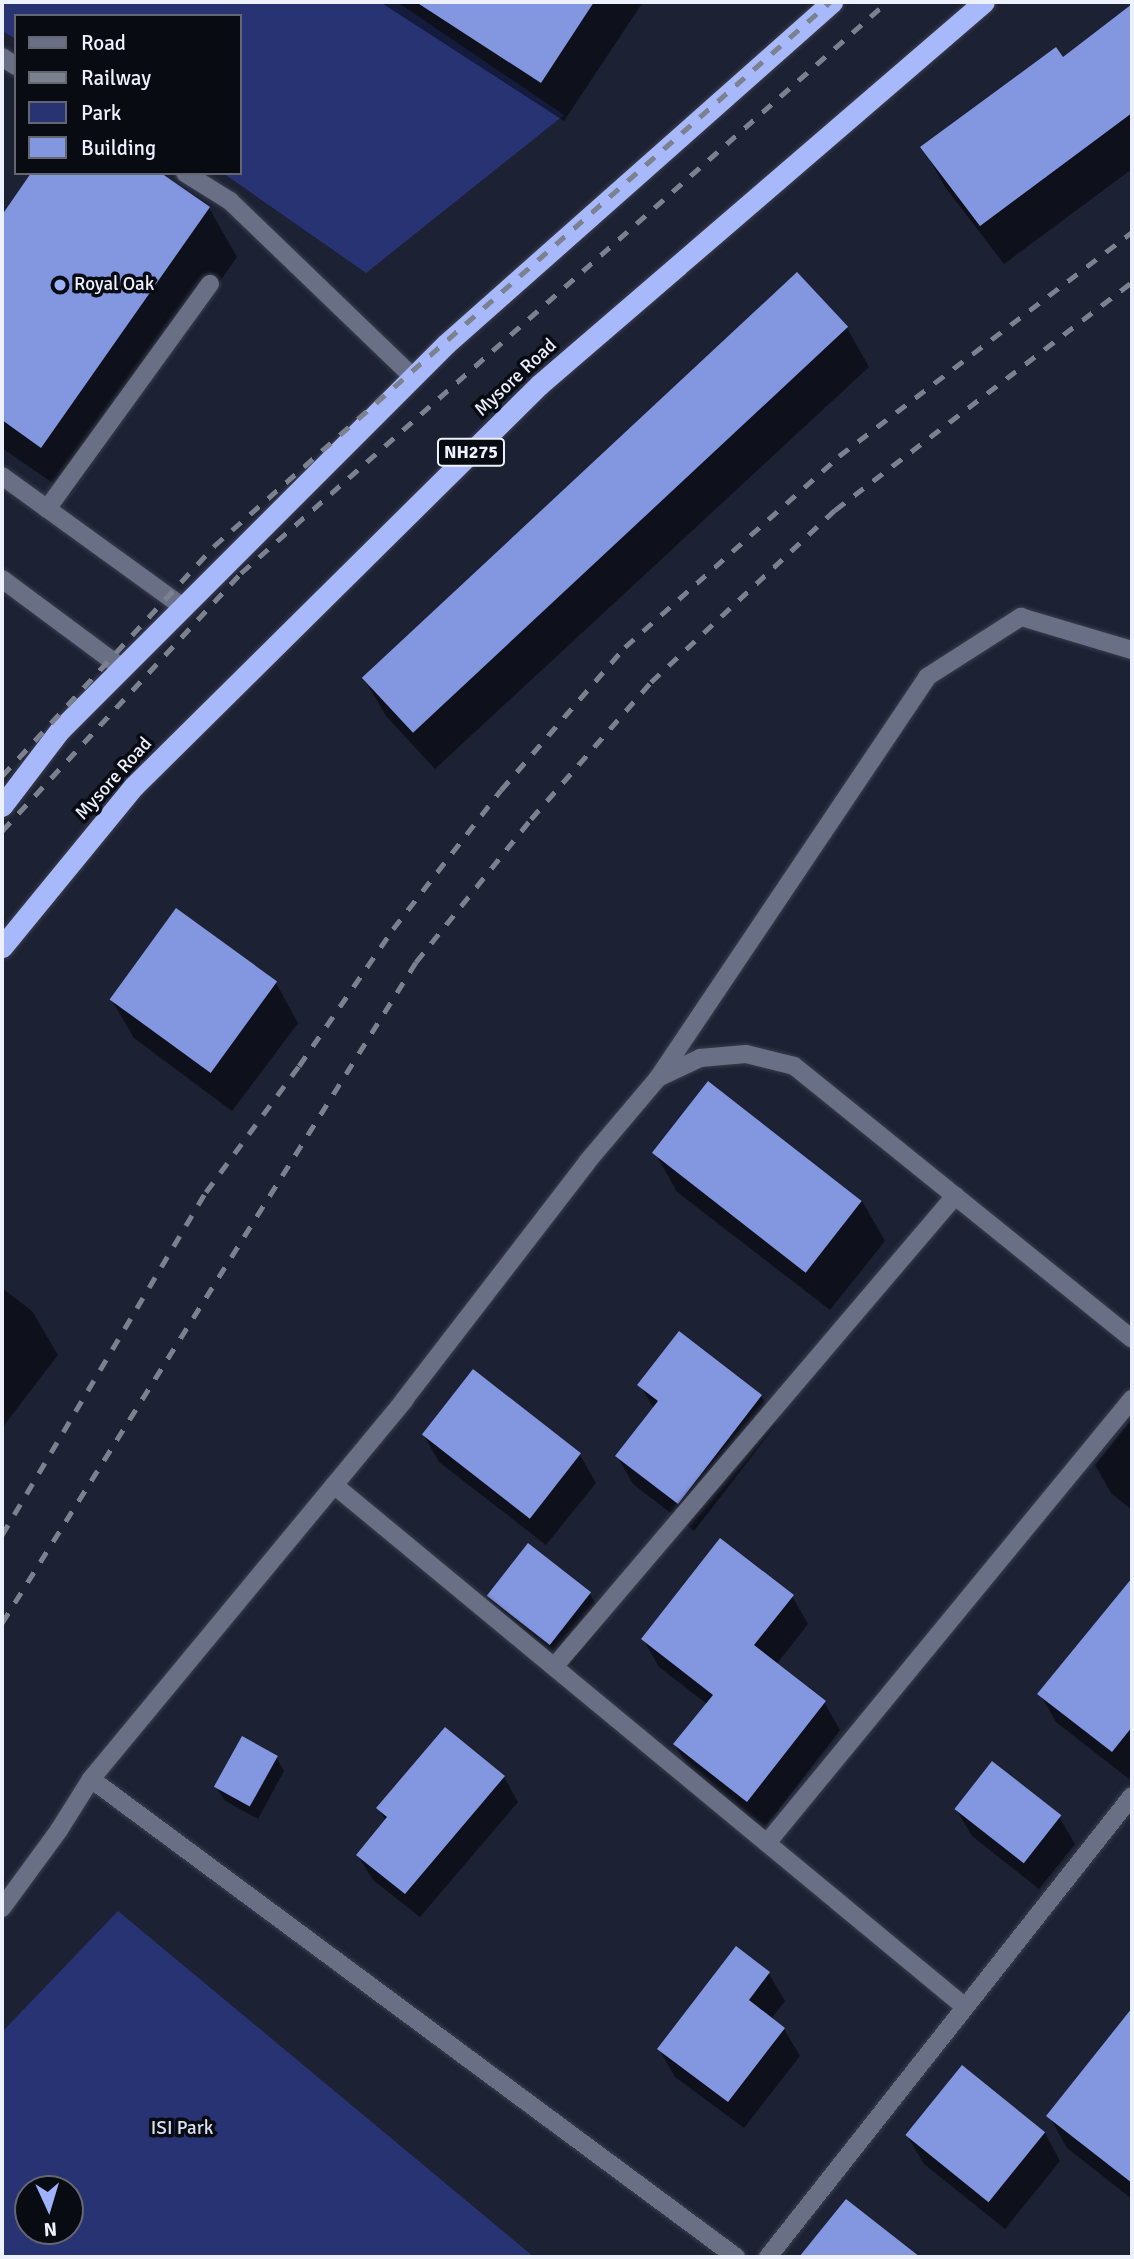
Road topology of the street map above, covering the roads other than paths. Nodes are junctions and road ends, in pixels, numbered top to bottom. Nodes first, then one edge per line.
1 (832, 2) edge
2 (984, 2) edge
3 (189, 175) edge
4 (210, 284) dead end
5 (413, 377) junction
6 (2, 476) edge
7 (47, 509) junction
8 (2, 581) edge
9 (183, 607) junction
10 (1132, 650) edge
11 (122, 668) junction
12 (2, 806) edge
13 (2, 947) edge
14 (658, 1078) junction
15 (955, 1196) junction
16 (1132, 1339) edge
17 (1132, 1399) edge
18 (334, 1485) junction
19 (554, 1667) junction
20 (91, 1779) junction
21 (1132, 1796) edge
22 (767, 1843) junction
23 (2, 1908) edge
24 (965, 2007) junction
25 (736, 2257) edge
26 (768, 2257) edge

1 - 5 highway
2 - 13 highway, Mysore Road / NH275
3 - 5 street
4 - 7 street
5 - 9 highway
6 - 7 street
7 - 9 street
8 - 11 street
9 - 11 highway
10 - 14 street
11 - 12 highway
14 - 15 street
14 - 18 street
15 - 16 street
15 - 19 street
17 - 22 street
18 - 19 street
18 - 20 street
19 - 22 street
20 - 23 street
20 - 25 street
21 - 24 street
22 - 24 street
24 - 26 street

